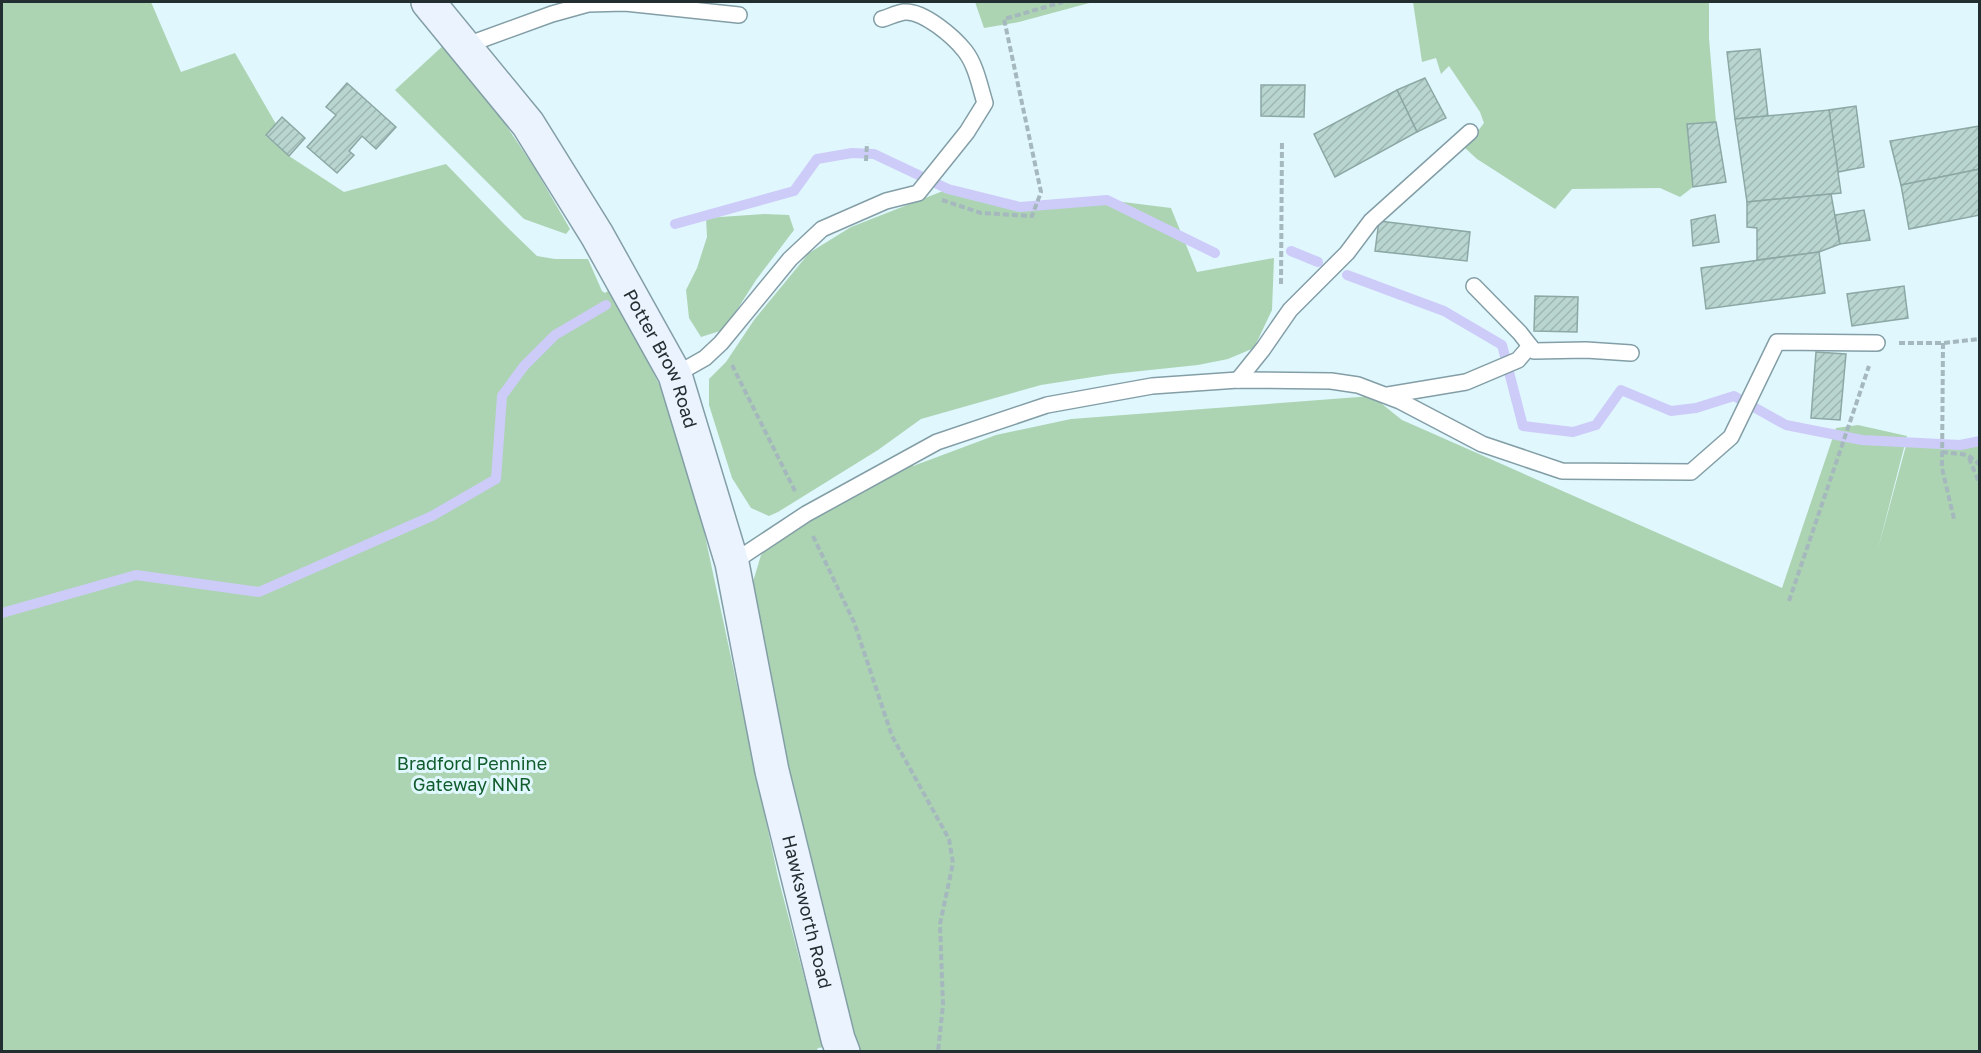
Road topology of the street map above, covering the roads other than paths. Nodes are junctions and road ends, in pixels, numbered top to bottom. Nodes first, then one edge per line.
1 (428, 2) edge
2 (739, 15) dead end
3 (882, 19) dead end
4 (464, 46) junction
5 (1470, 132) dead end
6 (1473, 286) dead end
7 (1877, 343) road end
8 (1530, 346) junction
9 (1631, 354) dead end
10 (675, 375) junction
11 (1238, 380) junction
12 (1385, 395) junction
13 (732, 563) junction
14 (772, 771) joint
15 (843, 1052) edge

1 - 4 street, Potter Brow Road
2 - 4 lane
3 - 10 lane
4 - 10 street, Potter Brow Road
5 - 11 lane
6 - 8 lane
7 - 12 lane
8 - 9 lane
8 - 12 lane
10 - 13 street, Potter Brow Road
11 - 12 lane
11 - 13 lane
13 - 14 street, Potter Brow Road
14 - 15 street, Hawksworth Road

